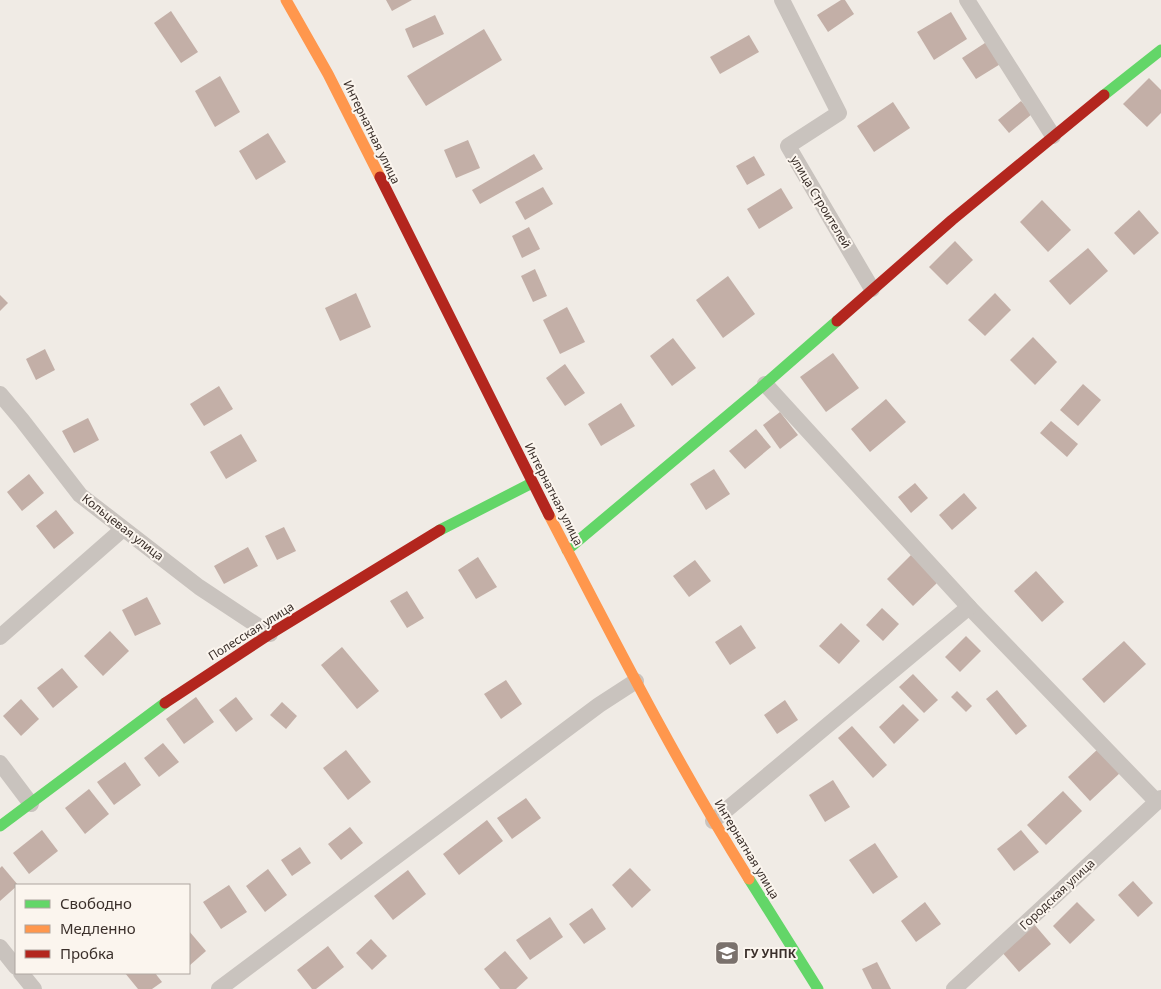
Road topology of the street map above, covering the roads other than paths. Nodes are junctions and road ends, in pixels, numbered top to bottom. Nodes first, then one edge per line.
1 (286, 0) edge
2 (782, 0) edge
3 (967, 0) edge
4 (1161, 50) edge
5 (1053, 136) junction
6 (872, 289) junction
7 (765, 384) junction
8 (1, 398) edge
9 (532, 483) junction
10 (123, 529) junction
11 (567, 550) junction
12 (970, 607) junction
13 (270, 634) junction
14 (0, 636) edge
15 (636, 681) junction
16 (0, 763) edge
17 (1159, 800) edge
18 (31, 804) junction
19 (713, 821) junction
20 (0, 826) edge
21 (0, 947) edge
22 (15, 966) edge
23 (22, 974) edge
24 (34, 989) edge
25 (219, 989) edge
26 (818, 989) edge
27 (954, 989) edge

1 - 9 street, Интернатная улица
2 - 6 street, улица Строителей
3 - 5 street
4 - 5 street
5 - 6 street
6 - 7 street
7 - 11 street
7 - 12 street
8 - 10 street, Кольцевая улица
9 - 11 street, Интернатная улица
9 - 13 street, Полесская улица
10 - 13 street, Кольцевая улица
10 - 14 street
11 - 15 street, Интернатная улица
12 - 17 street
12 - 19 street
13 - 18 street, Полесская улица
15 - 19 street, Интернатная улица
15 - 25 street
16 - 18 street
17 - 27 street, Городская улица
18 - 20 street, Полесская улица
19 - 26 street, Интернатная улица
21 - 22 street
23 - 24 street

